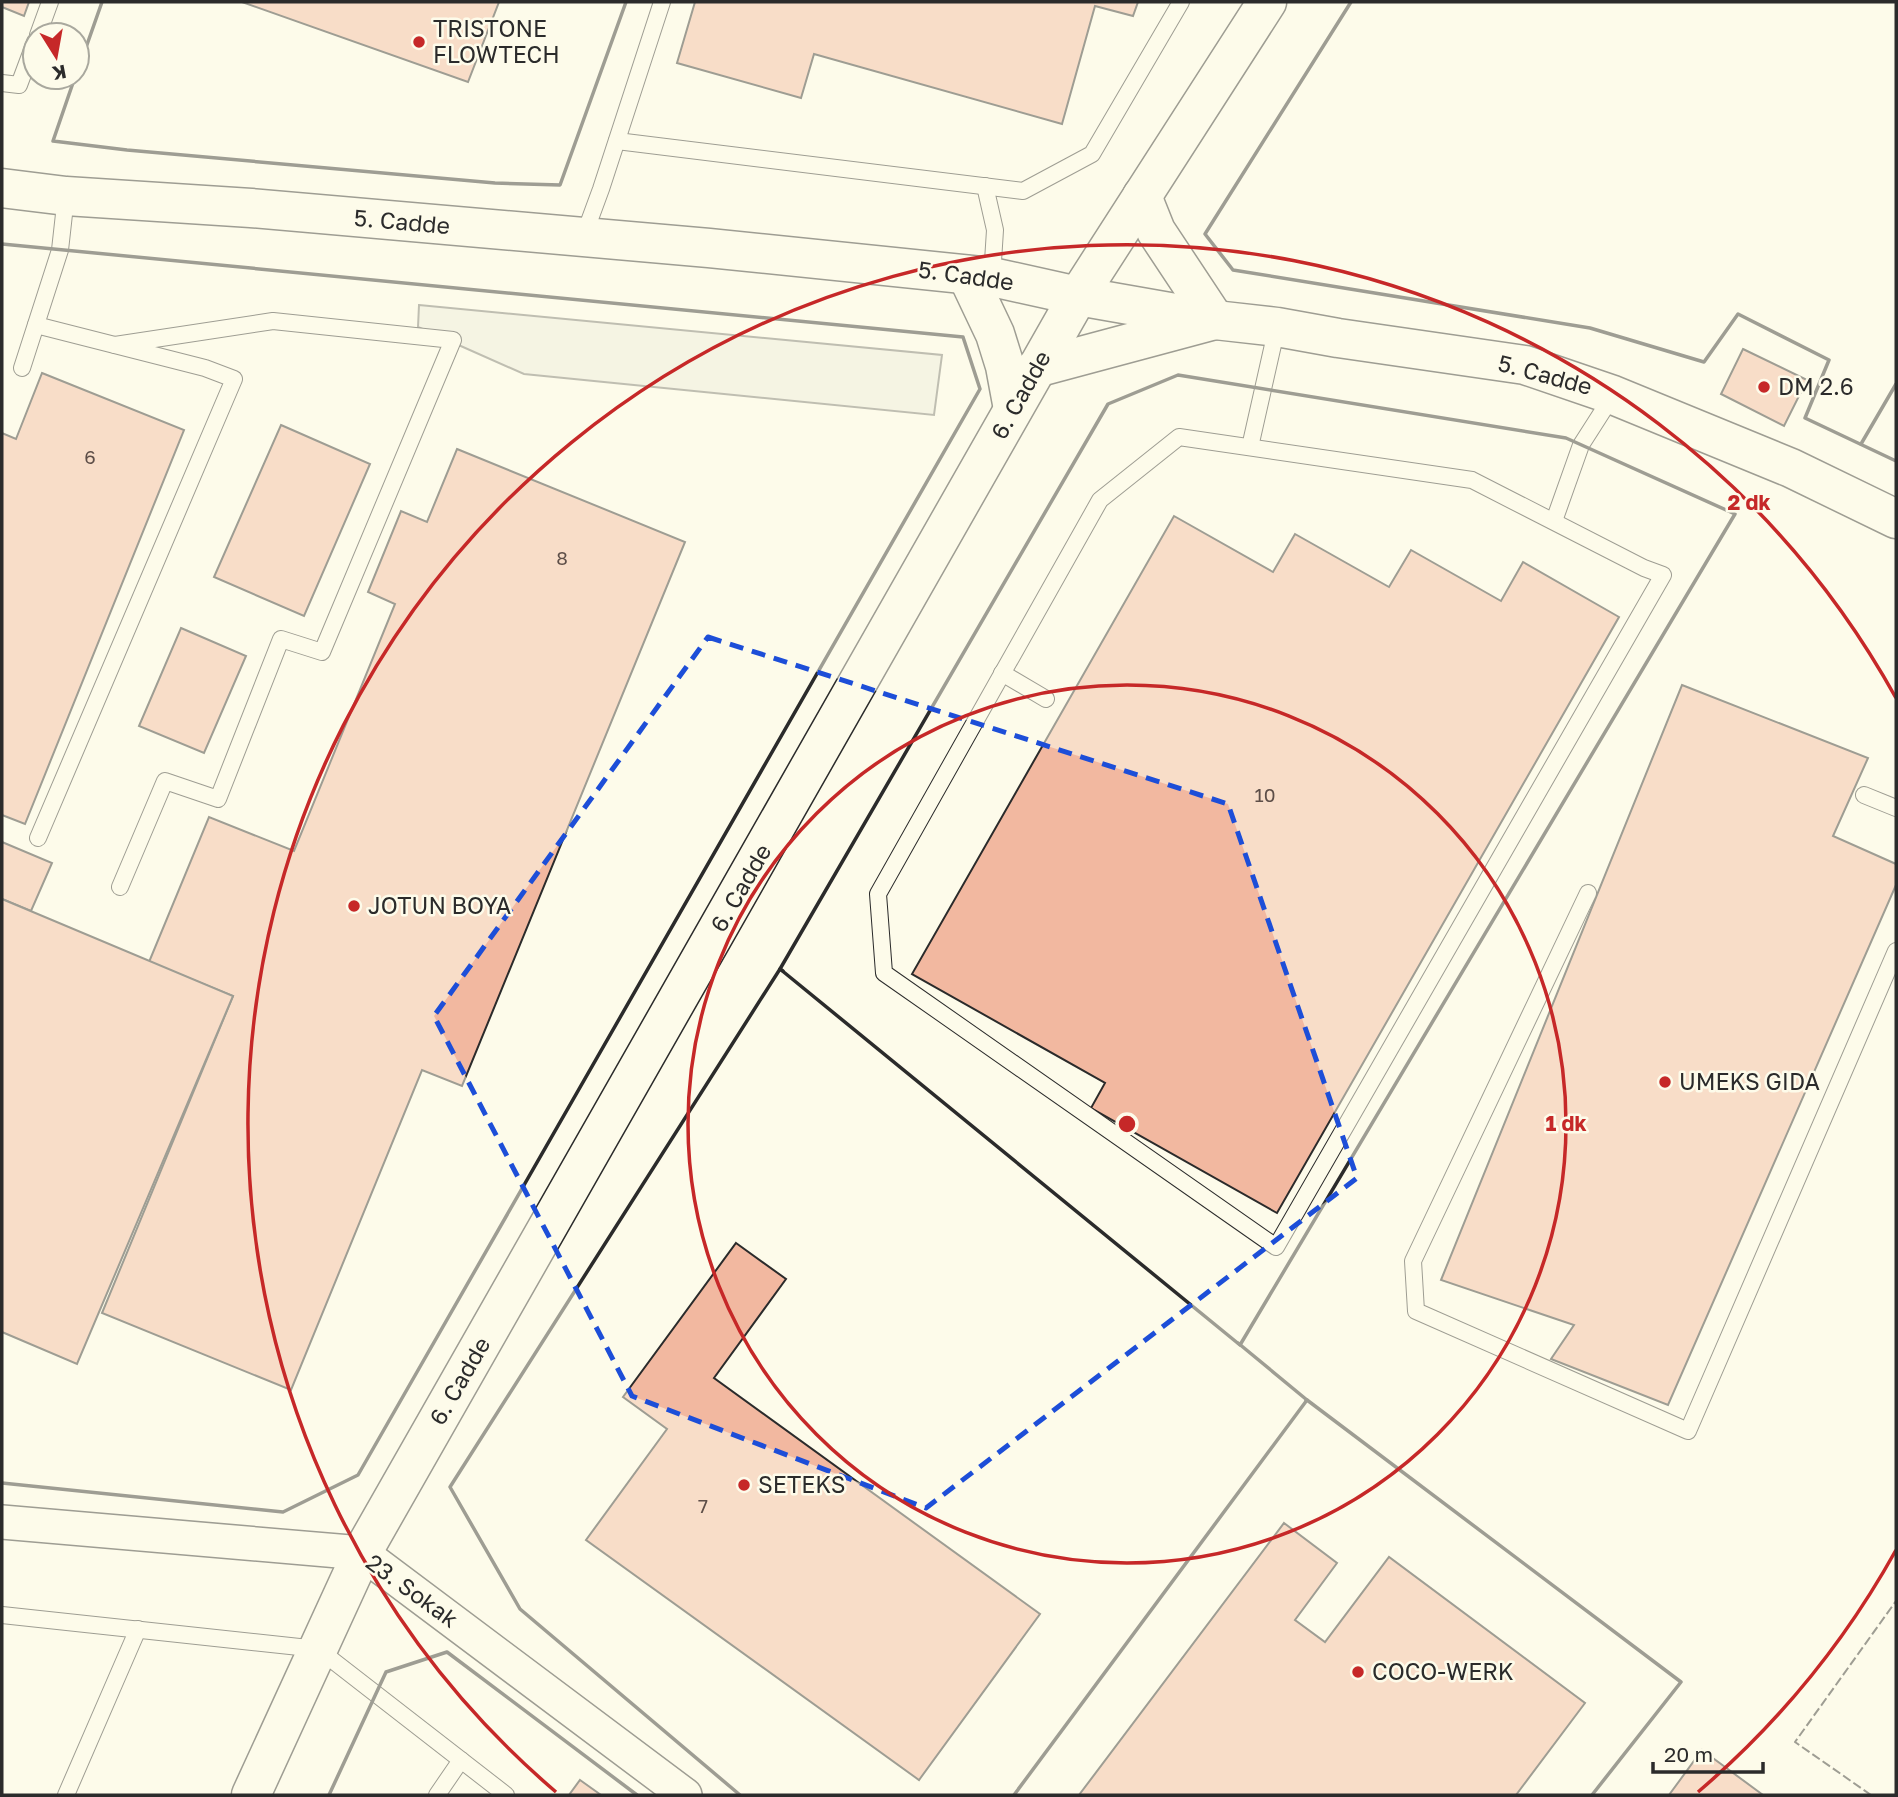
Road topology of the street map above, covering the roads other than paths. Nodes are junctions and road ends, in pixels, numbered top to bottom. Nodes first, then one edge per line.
1 (50, 2) edge
2 (662, 2) edge
3 (1181, 2) edge
4 (1267, 2) edge
5 (43, 21) edge
6 (21, 80) edge
7 (2, 83) edge
8 (617, 141) junction
9 (985, 186) junction
10 (2, 188) edge
11 (66, 196) junction
12 (1142, 196) junction
13 (583, 238) junction
14 (980, 276) junction
15 (1077, 296) junction
16 (1216, 320) junction
17 (36, 325) junction
18 (1277, 327) junction
19 (114, 345) junction
20 (22, 368) dead end
21 (1036, 368) junction
22 (1613, 395) junction
23 (1013, 409) junction
24 (1250, 447) junction
25 (1896, 519) edge
26 (1554, 521) junction
27 (1002, 673) junction
28 (1046, 699) dead end
29 (1864, 795) dead end
30 (1896, 808) edge
31 (38, 838) dead end
32 (120, 887) dead end
33 (1588, 893) dead end
34 (1896, 951) edge
35 (2, 1522) edge
36 (362, 1553) junction
37 (2, 1615) edge
38 (138, 1629) junction
39 (318, 1649) junction
40 (461, 1760) junction
41 (66, 1795) edge
42 (251, 1795) edge
43 (437, 1795) edge
44 (506, 1795) edge
45 (685, 1795) edge

1 - 5 lane
2 - 8 lane
3 - 9 lane
4 - 12 street, 6. Cadde
6 - 7 lane
8 - 9 lane
8 - 13 lane
9 - 14 lane
10 - 11 street, 5. Cadde
11 - 13 street, 5. Cadde
11 - 17 lane
12 - 15 street, 6. Cadde
12 - 16 street
13 - 14 street, 5. Cadde
14 - 15 street, 5. Cadde
14 - 23 street
15 - 16 street, 5. Cadde
15 - 21 street, 6. Cadde
16 - 18 street, 5. Cadde
16 - 21 street
17 - 19 lane
17 - 20 lane
18 - 22 street, 5. Cadde
18 - 24 lane
19 - 31 lane
19 - 32 lane
21 - 23 street, 6. Cadde
22 - 25 street, 5. Cadde
22 - 26 lane
23 - 36 street, 6. Cadde
24 - 26 lane
24 - 27 lane
26 - 27 lane
27 - 28 lane
29 - 30 lane
33 - 34 lane
35 - 36 street, 23. Sokak
36 - 39 street, 6. Cadde
36 - 45 street, 23. Sokak
37 - 38 lane
38 - 39 lane
38 - 41 lane
39 - 40 lane
39 - 42 street, 6. Cadde
40 - 43 lane
40 - 44 lane

